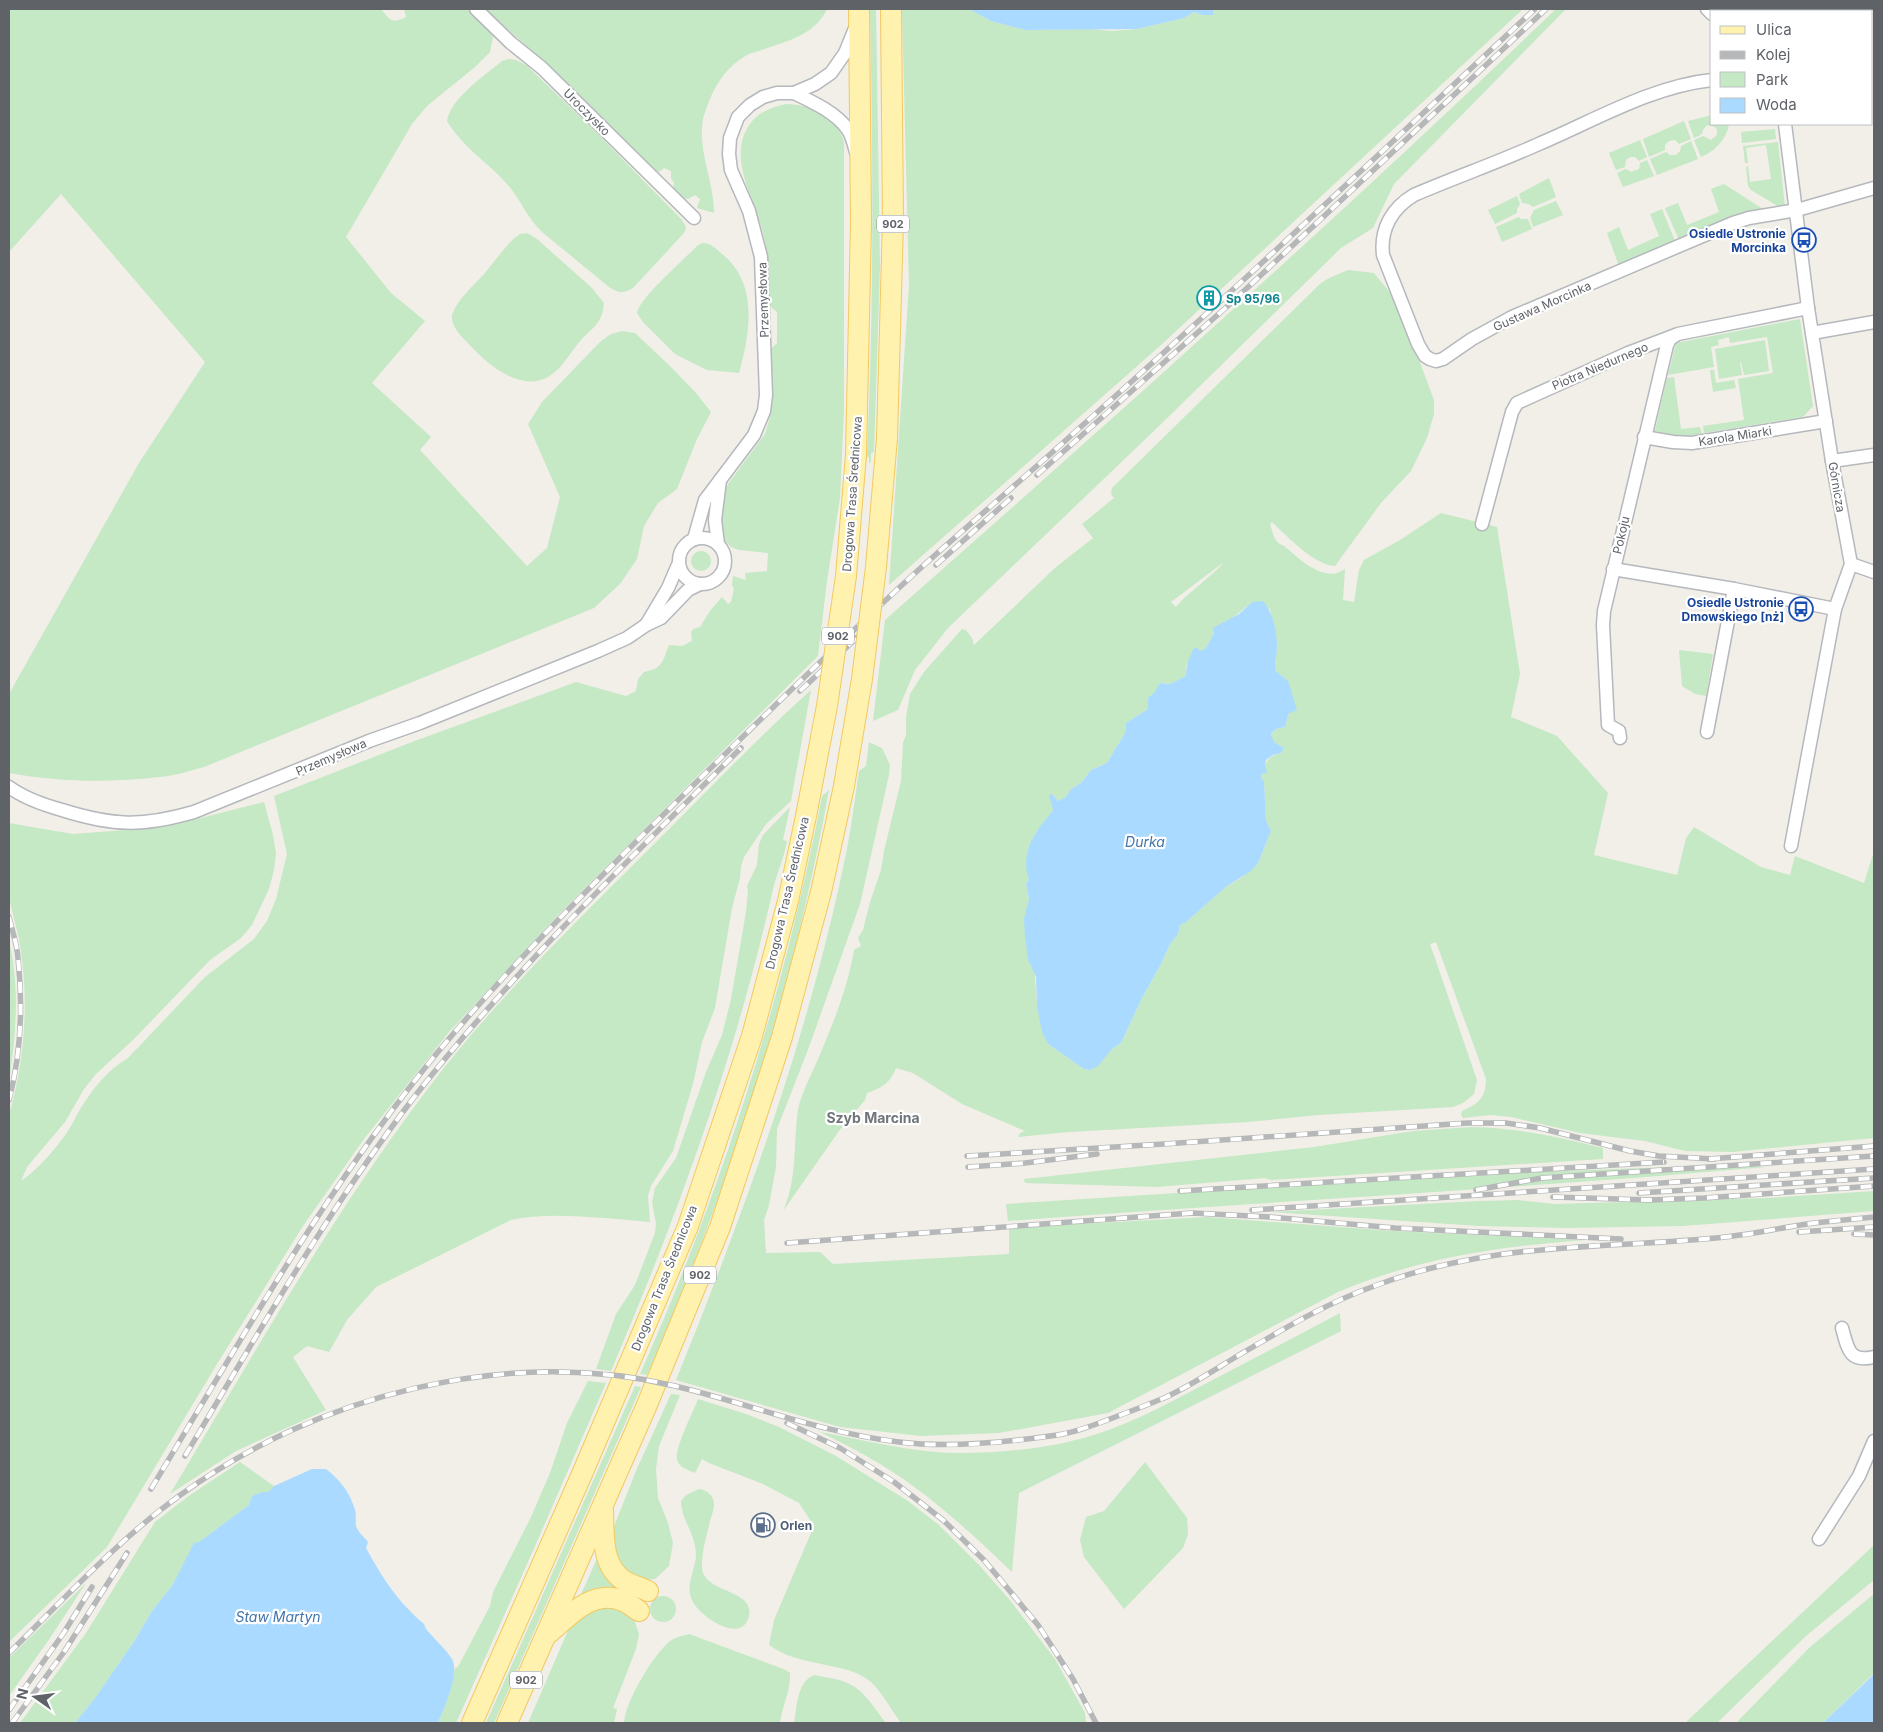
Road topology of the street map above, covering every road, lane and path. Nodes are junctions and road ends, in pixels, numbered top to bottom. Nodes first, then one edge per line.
1 (476, 9) edge
2 (891, 9) edge
3 (859, 14) edge
4 (1710, 80) edge
5 (794, 93) junction
6 (1785, 125) edge
7 (860, 163) junction
8 (1874, 188) edge
9 (1797, 210) junction
10 (694, 218) dead end
11 (1808, 308) junction
12 (1874, 322) edge
13 (1812, 333) junction
14 (1678, 334) junction
15 (1826, 421) junction
16 (1644, 437) junction
17 (1874, 455) edge
18 (1832, 460) junction
19 (720, 480) junction
20 (1482, 524) dead end
21 (694, 539) junction
22 (718, 544) junction
23 (1851, 564) junction
24 (678, 565) junction
25 (1614, 568) junction
26 (1874, 572) edge
27 (700, 584) junction
28 (1734, 589) junction
29 (1835, 609) junction
30 (646, 625) junction
31 (1707, 732) dead end
32 (1620, 738) dead end
33 (9, 788) edge
34 (1791, 846) dead end
35 (1842, 1328) dead end
36 (1874, 1357) edge
37 (1874, 1441) edge
38 (602, 1506) junction
39 (1819, 1539) dead end
40 (648, 1591) dead end
41 (640, 1611) dead end
42 (545, 1636) junction
43 (472, 1723) edge
44 (507, 1723) edge

1 - 10 street, Uroczysko
2 - 38 main road, 902, bridge
3 - 5 street
3 - 7 main road, Drogowa Trasa Średnicowa / 902
4 - 9 street, Gustawa Morcinka
5 - 7 street
5 - 19 street, Przemysłowa
6 - 9 street, Górnicza
7 - 43 main road, Drogowa Trasa Średnicowa / 902, bridge
8 - 9 street, Gustawa Morcinka
9 - 11 street, Górnicza
11 - 13 street, Górnicza
11 - 14 street, Piotra Niedurnego
12 - 13 street
13 - 15 street, Górnicza
14 - 16 street, Pokoju
14 - 20 street, Piotra Niedurnego
15 - 16 street, Karola Miarki
15 - 18 street, Górnicza
16 - 25 street, Pokoju
17 - 18 street
18 - 23 street, Górnicza
19 - 21 street, Przemysłowa
19 - 22 street, Przemysłowa
21 - 22 street
21 - 24 street
22 - 27 street
23 - 26 street
23 - 29 street, Górnicza
24 - 27 street
24 - 30 street, Przemysłowa
25 - 28 street
25 - 32 street, Pokoju
27 - 30 street, Przemysłowa
28 - 29 street
28 - 31 street
29 - 34 street, Górnicza
30 - 33 street, Przemysłowa
35 - 36 street
37 - 39 street
38 - 40 main road
38 - 42 main road, 902
41 - 42 main road
42 - 44 main road, 902

